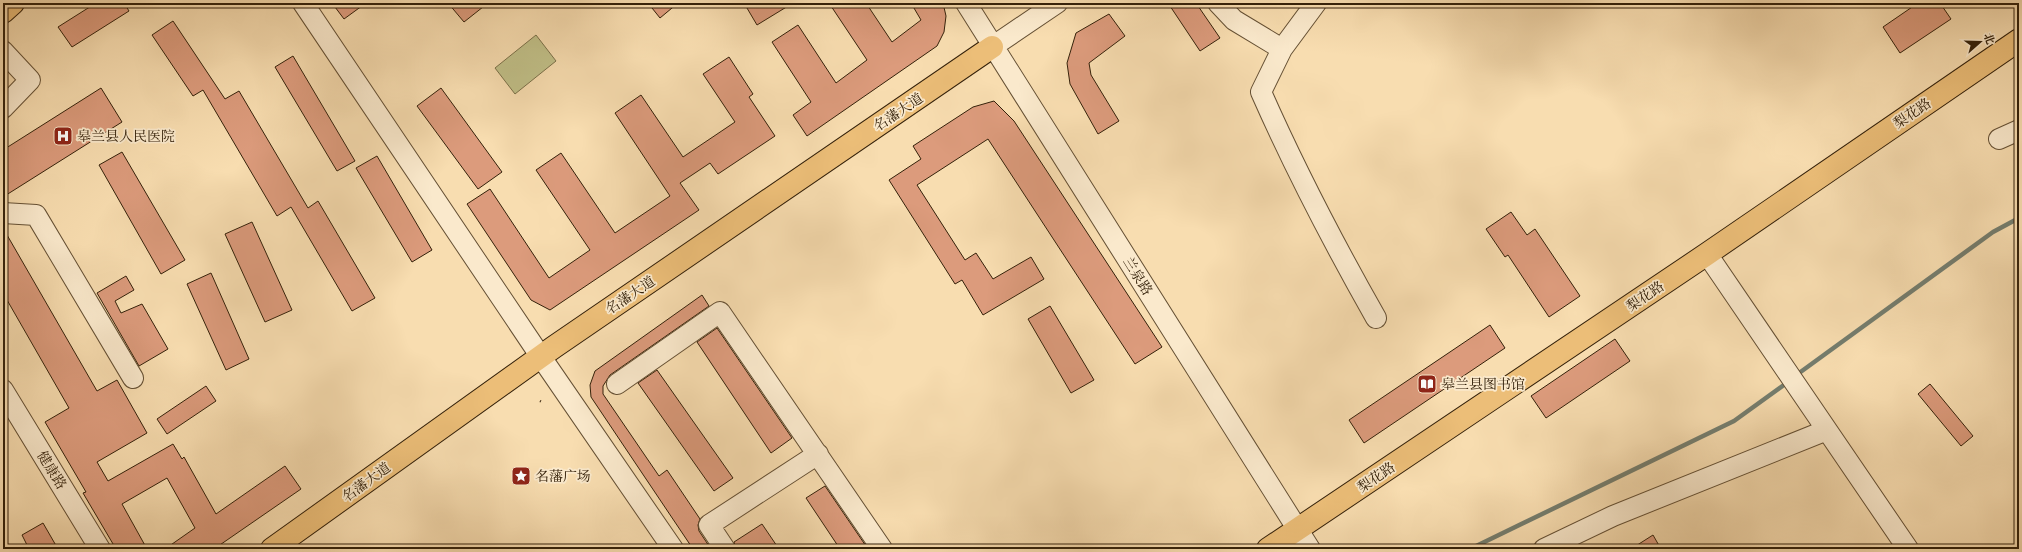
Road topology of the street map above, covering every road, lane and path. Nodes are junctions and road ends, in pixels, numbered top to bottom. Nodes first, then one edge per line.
1 (13, 3) edge
2 (304, 3) edge
3 (966, 3) edge
4 (1058, 3) edge
5 (1218, 3) edge
6 (1316, 3) edge
7 (3, 12) edge
8 (2019, 40) edge
9 (992, 47) junction
10 (1282, 48) junction
11 (3, 51) edge
12 (3, 108) edge
13 (2019, 130) edge
14 (2000, 139) dead end
15 (3, 213) edge
16 (1707, 254) junction
17 (1376, 318) dead end
18 (541, 357) junction
19 (133, 378) dead end
20 (617, 384) dead end
21 (3, 390) edge
22 (1827, 430) junction
23 (818, 454) junction
24 (1298, 529) junction
25 (100, 549) edge
26 (272, 549) edge
27 (673, 549) edge
28 (725, 549) edge
29 (882, 549) edge
30 (1268, 549) edge
31 (1310, 549) edge
32 (1544, 549) edge
33 (1908, 549) edge

1 - 7 main road
2 - 18 street
3 - 9 street, 兰泉路
4 - 9 street
5 - 10 street
6 - 10 street
8 - 16 main road, 梨花路
9 - 18 main road, 名藩大道
9 - 24 street, 兰泉路
10 - 17 street
11 - 12 street
13 - 14 street
15 - 19 street
16 - 22 street
16 - 24 main road, 梨花路
18 - 26 main road, 名藩大道
18 - 27 street
20 - 23 street
21 - 25 street, 健康路
22 - 32 street
22 - 33 street
23 - 28 street
23 - 29 street
24 - 30 main road, 梨花路
24 - 31 street, 兰泉路

